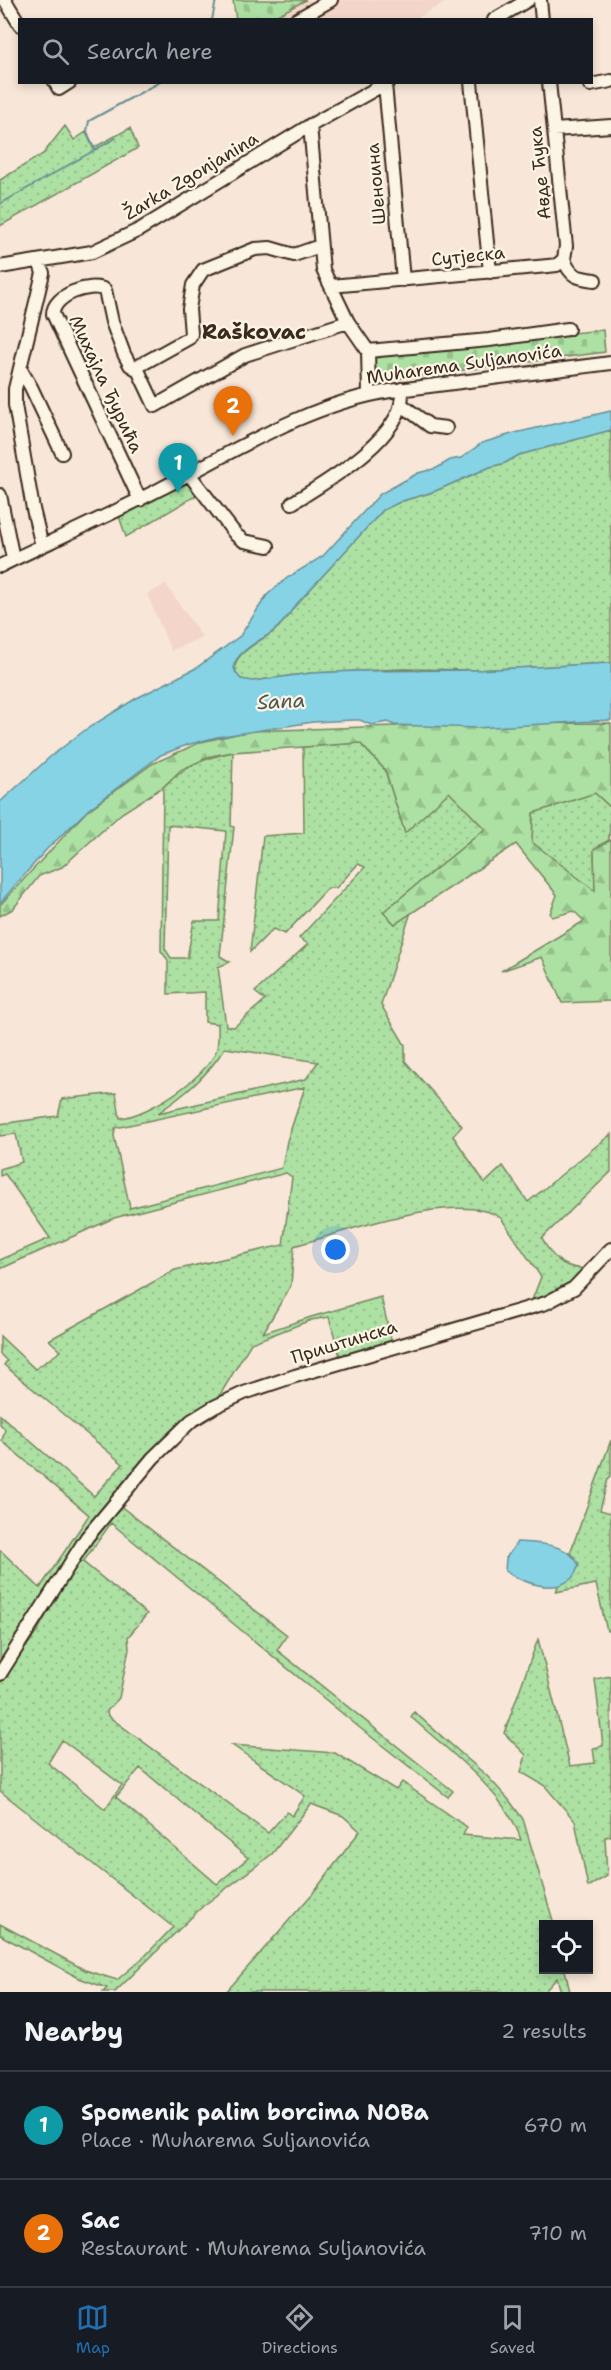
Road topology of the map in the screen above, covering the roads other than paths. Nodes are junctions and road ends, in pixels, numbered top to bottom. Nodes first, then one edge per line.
1 (4, 0) edge
2 (331, 0) edge
3 (528, 0) edge
4 (540, 0) edge
5 (299, 18) edge
6 (497, 18) edge
7 (542, 18) edge
8 (18, 22) edge
9 (611, 81) edge
10 (56, 84) edge
11 (67, 84) edge
12 (385, 84) edge
13 (387, 84) edge
14 (471, 84) edge
15 (549, 84) edge
16 (590, 85) dead end
17 (310, 125) junction
18 (611, 126) edge
19 (554, 130) junction
20 (320, 246) junction
21 (564, 259) junction
22 (39, 261) junction
23 (0, 267) edge
24 (490, 272) junction
25 (403, 280) junction
26 (595, 280) dead end
27 (331, 286) junction
28 (348, 322) junction
29 (568, 329) dead end
30 (368, 351) junction
31 (611, 363) edge
32 (135, 368) junction
33 (21, 370) junction
34 (401, 389) junction
35 (369, 394) junction
36 (402, 405) junction
37 (446, 428) dead end
38 (62, 453) dead end
39 (189, 474) junction
40 (0, 495) edge
41 (140, 500) junction
42 (292, 503) dead end
43 (42, 546) junction
44 (268, 546) dead end
45 (13, 560) junction
46 (0, 566) edge
47 (611, 1249) edge
48 (0, 1674) edge

1 - 8 street
2 - 5 street
3 - 6 street
4 - 7 street
9 - 16 street
10 - 11 street
12 - 17 street, Žarka Zgonjanina
13 - 25 street, Шеноина
14 - 24 street
15 - 19 street, Авде Ћука
17 - 20 street
17 - 22 street, Žarka Zgonjanina
18 - 19 street
19 - 21 street, Авде Ћука
20 - 27 street
20 - 32 street
21 - 24 street, Сутјеска
21 - 26 street
22 - 23 street, Žarka Zgonjanina
22 - 33 street
24 - 25 street, Сутјеска
25 - 27 street, Сутјеска
27 - 28 street
28 - 30 street
28 - 32 street
29 - 30 street
30 - 35 street
31 - 34 street, Muharema Suljanovića
32 - 41 street, Михајла Ђурића
33 - 38 street
33 - 43 street
34 - 35 street, Muharema Suljanovića
34 - 36 street
35 - 39 street, Muharema Suljanovića
36 - 37 street
36 - 42 street
39 - 41 street, Muharema Suljanovića
39 - 44 street
40 - 45 street
41 - 43 street, Muharema Suljanovića
43 - 45 street, Muharema Suljanovića
45 - 46 street, Muharema Suljanovića
47 - 48 street, Приштинска

